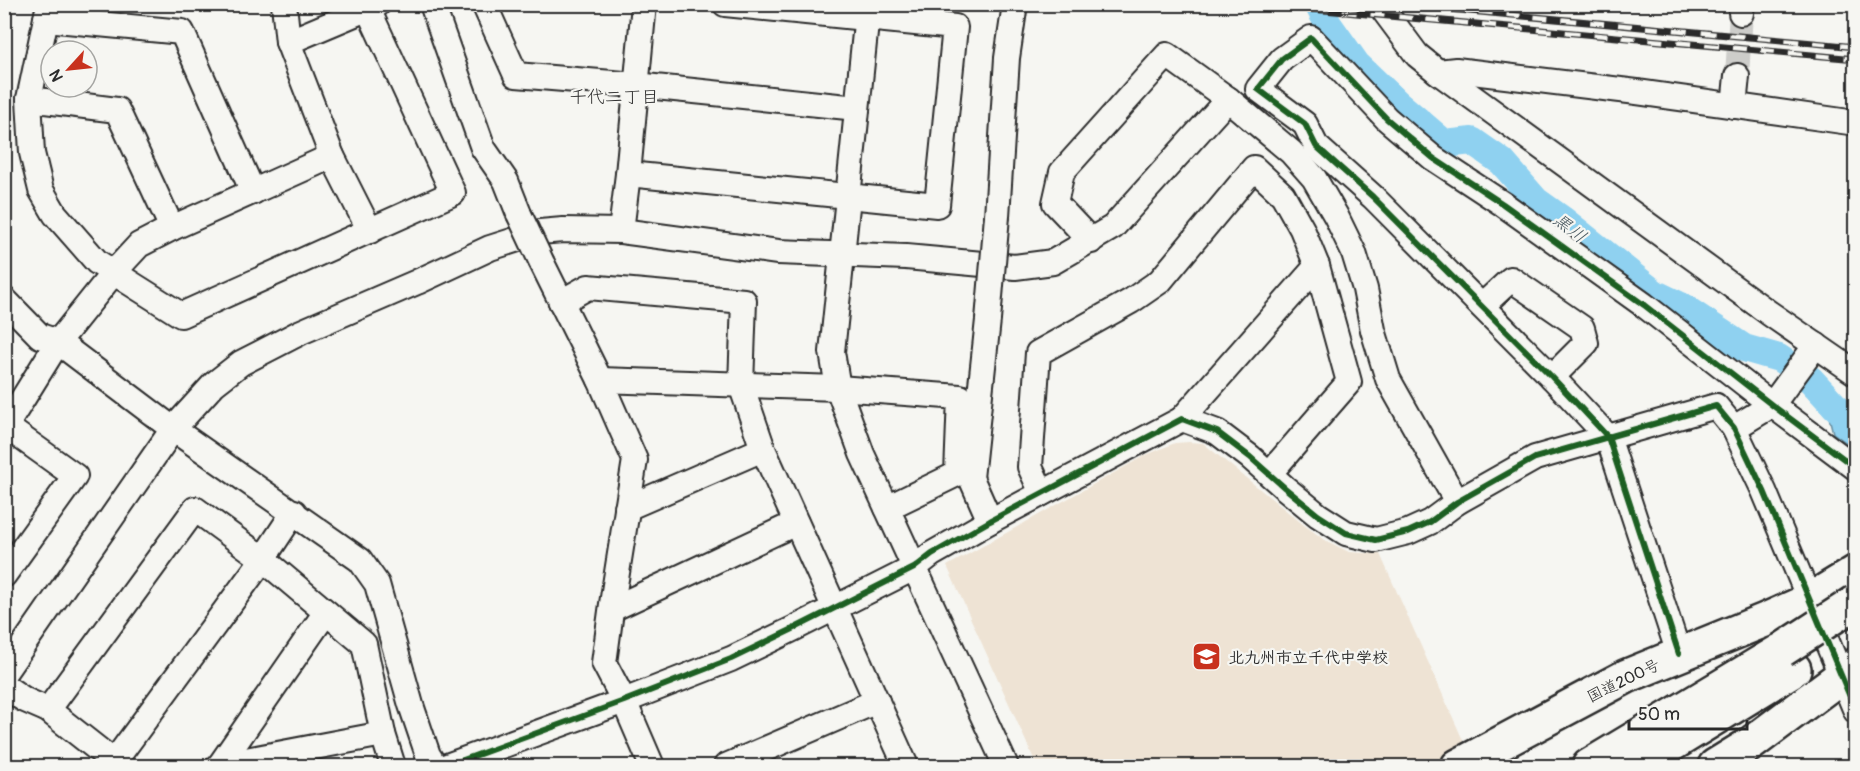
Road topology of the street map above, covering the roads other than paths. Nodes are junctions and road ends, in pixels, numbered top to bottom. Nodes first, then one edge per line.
1 (284, 4) edge
2 (432, 4) edge
3 (484, 4) edge
4 (644, 4) edge
5 (725, 4) edge
6 (1015, 4) edge
7 (1379, 4) edge
8 (373, 7) edge
9 (867, 11) edge
10 (47, 12) edge
11 (288, 42) junction
12 (1438, 72) junction
13 (1737, 76) tunnel mouth
14 (636, 85) junction
15 (29, 99) junction
16 (1228, 99) junction
17 (1734, 106) junction
18 (857, 108) junction
19 (1856, 123) edge
20 (332, 156) junction
21 (628, 174) junction
22 (253, 192) junction
23 (848, 195) junction
24 (172, 228) junction
25 (370, 231) junction
26 (621, 231) junction
27 (1091, 241) junction
28 (843, 254) junction
29 (1317, 266) junction
30 (114, 272) junction
31 (4, 299) edge
32 (561, 302) junction
33 (1482, 306) junction
34 (58, 342) junction
35 (1813, 348) junction
36 (1856, 374) edge
37 (1552, 377) junction
38 (600, 380) junction
39 (741, 385) junction
40 (838, 388) junction
41 (1774, 401) junction
42 (1182, 419) junction
43 (5, 427) edge
44 (1734, 428) junction
45 (173, 429) junction
46 (1608, 437) junction
47 (762, 449) junction
48 (1856, 468) edge
49 (1269, 473) junction
50 (1042, 493) junction
51 (1457, 502) junction
52 (627, 508) junction
53 (887, 508) junction
54 (294, 512) junction
55 (990, 521) junction
56 (796, 523) junction
57 (263, 559) junction
58 (914, 568) junction
59 (1856, 572) edge
60 (4, 575) edge
61 (1810, 600) junction
62 (1856, 602) edge
63 (835, 607) junction
64 (612, 609) junction
65 (326, 612) junction
66 (1856, 630) edge
67 (1679, 654) junction
68 (1788, 660) junction
69 (1848, 670) edge
70 (4, 673) edge
71 (4, 686) edge
72 (624, 701) junction
73 (877, 701) junction
74 (48, 710) junction
75 (1856, 711) edge
76 (383, 734) junction
77 (113, 764) edge
78 (219, 766) edge
79 (393, 766) edge
80 (447, 766) edge
81 (652, 766) edge
82 (726, 766) edge
83 (906, 766) edge
84 (1006, 766) edge
85 (1458, 766) edge
86 (1588, 766) edge
87 (1637, 766) edge
88 (1715, 766) edge

1 - 11 street
2 - 32 street, bridge
3 - 14 street
4 - 14 street
5 - 9 street
6 - 55 street, bridge
7 - 12 street
8 - 11 street
8 - 25 street
9 - 18 street
9 - 23 street
10 - 15 street
10 - 22 street
11 - 20 street
12 - 17 street
12 - 35 street
13 - 17 street
14 - 18 street
14 - 21 street
15 - 24 street
15 - 30 street
16 - 27 street
16 - 27 street
16 - 51 street
17 - 19 street
18 - 23 street
20 - 22 street
20 - 25 street
21 - 23 street
21 - 26 street
22 - 24 street
23 - 28 street
24 - 30 street
25 - 30 street
26 - 28 street
26 - 45 street
27 - 28 street
28 - 40 street
29 - 42 street
29 - 49 street
29 - 50 street
30 - 34 street
31 - 34 street
32 - 38 street
32 - 39 street
33 - 37 street
33 - 37 street
33 - 41 street
34 - 43 street
34 - 45 street
35 - 36 street
35 - 41 street
37 - 46 street
38 - 39 street
38 - 52 street
39 - 40 street
39 - 47 street
40 - 53 street
40 - 53 street
41 - 44 street
41 - 48 street
42 - 49 street
42 - 50 street
43 - 60 street
44 - 46 street
44 - 61 street
45 - 54 street
45 - 70 street
46 - 51 street
46 - 67 street
47 - 52 street
47 - 56 street
49 - 51 street
50 - 55 street
52 - 64 street
53 - 58 street
54 - 57 street
54 - 80 street
55 - 58 street
56 - 63 street
56 - 64 street
57 - 65 street
57 - 74 street
57 - 77 street
58 - 63 street
58 - 84 street
59 - 61 highway, 国道200号
61 - 67 highway, 国道200号
61 - 69 street
62 - 68 highway, bridge
63 - 72 street
63 - 73 street
64 - 72 street
65 - 76 street
65 - 78 street
66 - 68 highway
67 - 85 highway, 国道200号
68 - 86 highway
68 - 87 highway
69 - 75 street
69 - 88 highway
71 - 74 street
72 - 80 street
72 - 81 street
73 - 82 street
73 - 83 street
74 - 77 street
76 - 78 street
76 - 79 street

